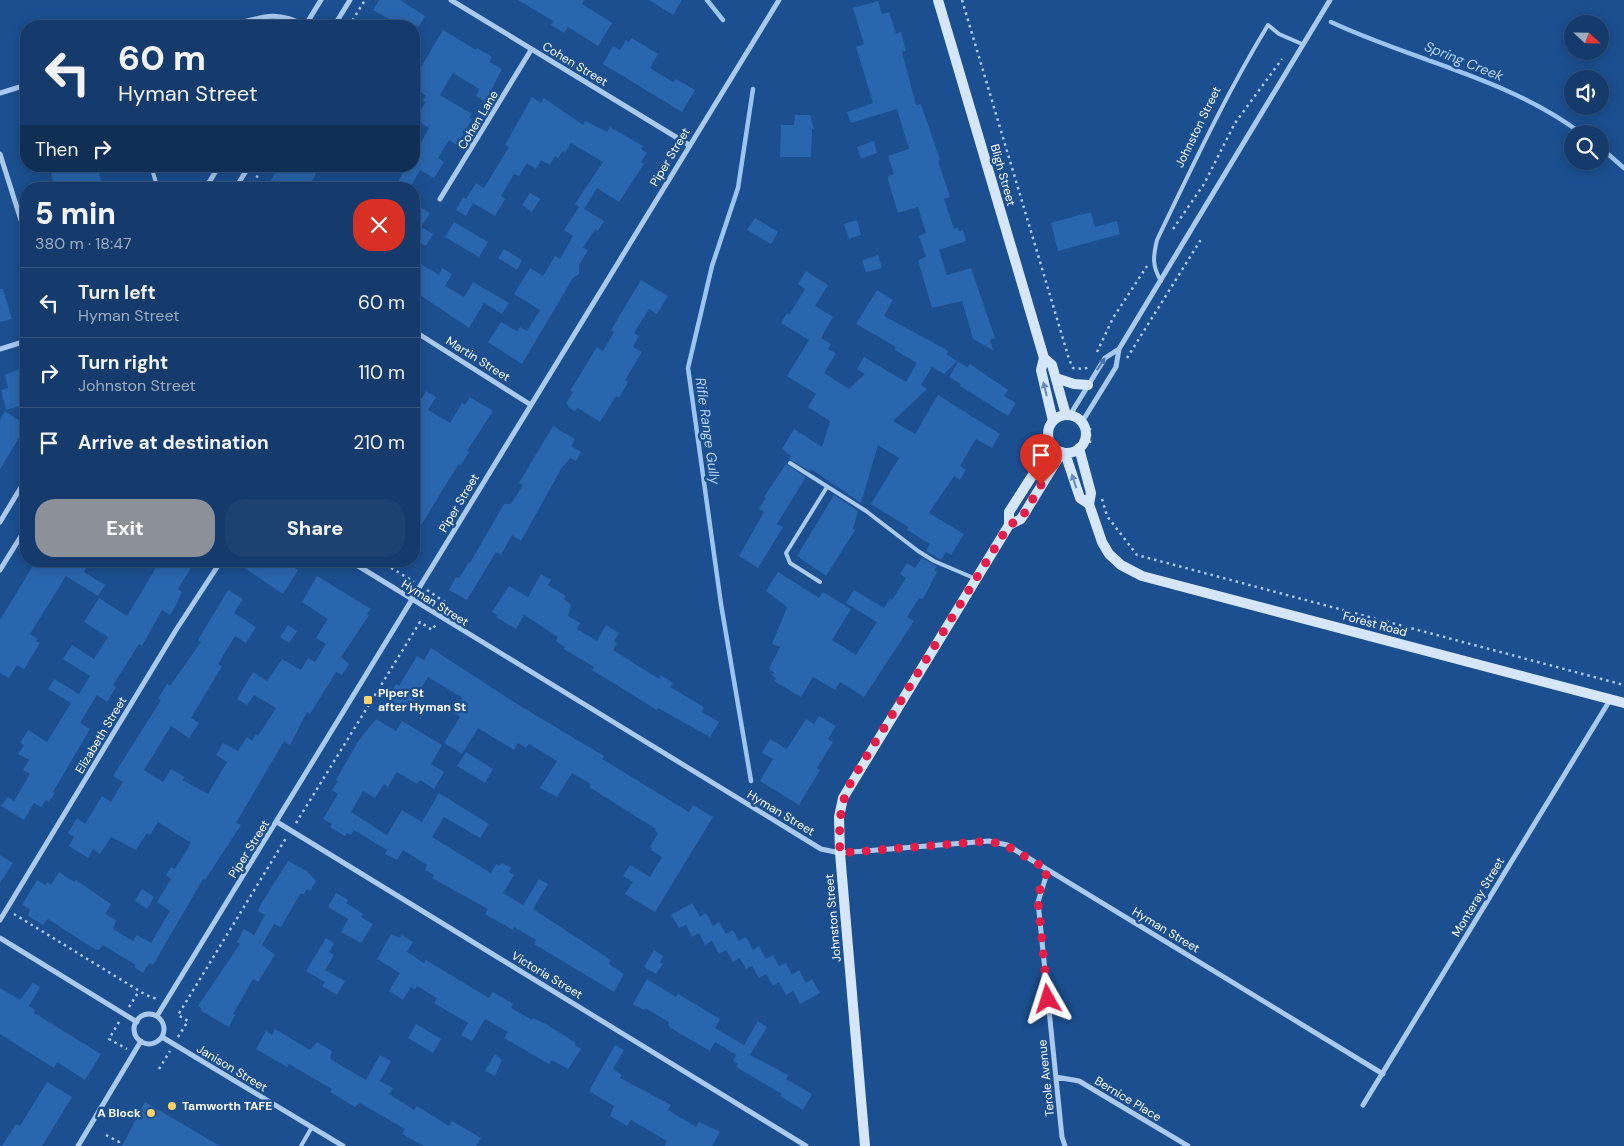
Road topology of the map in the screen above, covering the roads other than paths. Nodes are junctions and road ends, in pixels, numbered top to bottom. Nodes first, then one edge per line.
1 (321, 0) edge
2 (350, 0) edge
3 (451, 0) edge
4 (779, 0) edge
5 (938, 0) edge
6 (1330, 0) edge
7 (252, 20) edge
8 (290, 20) edge
9 (309, 20) edge
10 (338, 20) edge
11 (1302, 44) junction
12 (531, 50) junction
13 (20, 87) edge
14 (0, 93) edge
15 (689, 145) junction
16 (0, 154) edge
17 (440, 199) dead end
18 (20, 217) edge
19 (1160, 281) junction
20 (420, 335) edge
21 (20, 343) edge
22 (0, 349) edge
23 (1119, 349) junction
24 (1044, 358) junction
25 (1056, 378) junction
26 (1088, 385) junction
27 (531, 405) junction
28 (1068, 415) junction
29 (1053, 421) junction
30 (1086, 421) junction
31 (1052, 445) junction
32 (1084, 449) junction
33 (1063, 452) junction
34 (790, 463) dead end
35 (827, 487) junction
36 (20, 489) edge
37 (1089, 504) junction
38 (0, 522) edge
39 (1009, 525) junction
40 (20, 538) edge
41 (216, 567) edge
42 (360, 567) edge
43 (0, 570) edge
44 (976, 579) junction
45 (820, 582) dead end
46 (412, 600) junction
47 (1619, 699) edge
48 (277, 822) junction
49 (840, 853) junction
50 (1048, 870) junction
51 (0, 920) edge
52 (0, 938) edge
53 (157, 1016) junction
54 (137, 1022) junction
55 (162, 1037) junction
56 (141, 1041) junction
57 (1383, 1074) junction
58 (1056, 1076) junction
59 (1363, 1105) dead end
60 (312, 1127) junction
61 (1062, 1137) junction
62 (78, 1146) edge
63 (301, 1146) edge
64 (343, 1146) edge
65 (806, 1146) edge
66 (865, 1146) edge
67 (1059, 1146) edge
68 (1065, 1146) edge
69 (1188, 1146) edge

1 - 9 street
2 - 10 street
3 - 12 street, Cohen Street
4 - 15 street, Piper Street
5 - 24 street, Bligh Street
6 - 11 street
7 - 8 street
11 - 19 street
11 - 19 lane, Johnston Street
12 - 15 street, Cohen Street
12 - 17 street, Cohen Lane
13 - 14 street
15 - 27 street, Piper Street
16 - 18 street
19 - 23 street
20 - 27 street, Martin Street
21 - 22 street
26 -> 23 street
23 - 30 street
24 - 25 street, Bligh Street
29 -> 24 street, Bligh Street
25 - 26 street
25 - 28 street, Bligh Street
26 - 28 street
27 - 46 street, Piper Street
28 - 29 street
28 - 30 street
29 - 31 street
30 - 32 street
31 - 33 street
31 - 39 street, Johnston Street
32 - 33 street
32 - 37 street
37 -> 33 street
33 - 39 street, Johnston Street
34 - 35 lane
35 - 44 lane
35 - 45 lane
36 - 38 street
37 - 47 street, Forest Road
39 - 44 street, Johnston Street
40 - 43 street
41 - 51 street, Elizabeth Street
42 - 46 street, Hyman Street
44 - 49 street, Johnston Street
46 - 48 street, Piper Street
46 - 49 street, Hyman Street
47 - 57 street, Monteray Street
48 - 53 street, Piper Street
48 - 65 street, Victoria Street
49 - 50 street, Hyman Street
49 - 66 street, Johnston Street
50 - 57 street, Hyman Street
50 - 58 street, Terole Avenue
52 - 54 street
53 - 54 street
53 - 55 street
54 - 56 street
55 - 56 street
55 - 60 street, Janison Street
56 - 62 street
57 - 59 street, Monteray Street
58 - 61 street, Terole Avenue
58 - 69 street, Bernice Place
60 - 63 lane
60 - 64 street, Janison Street
61 - 67 street, Terole Avenue
61 - 68 street, Terole Avenue

